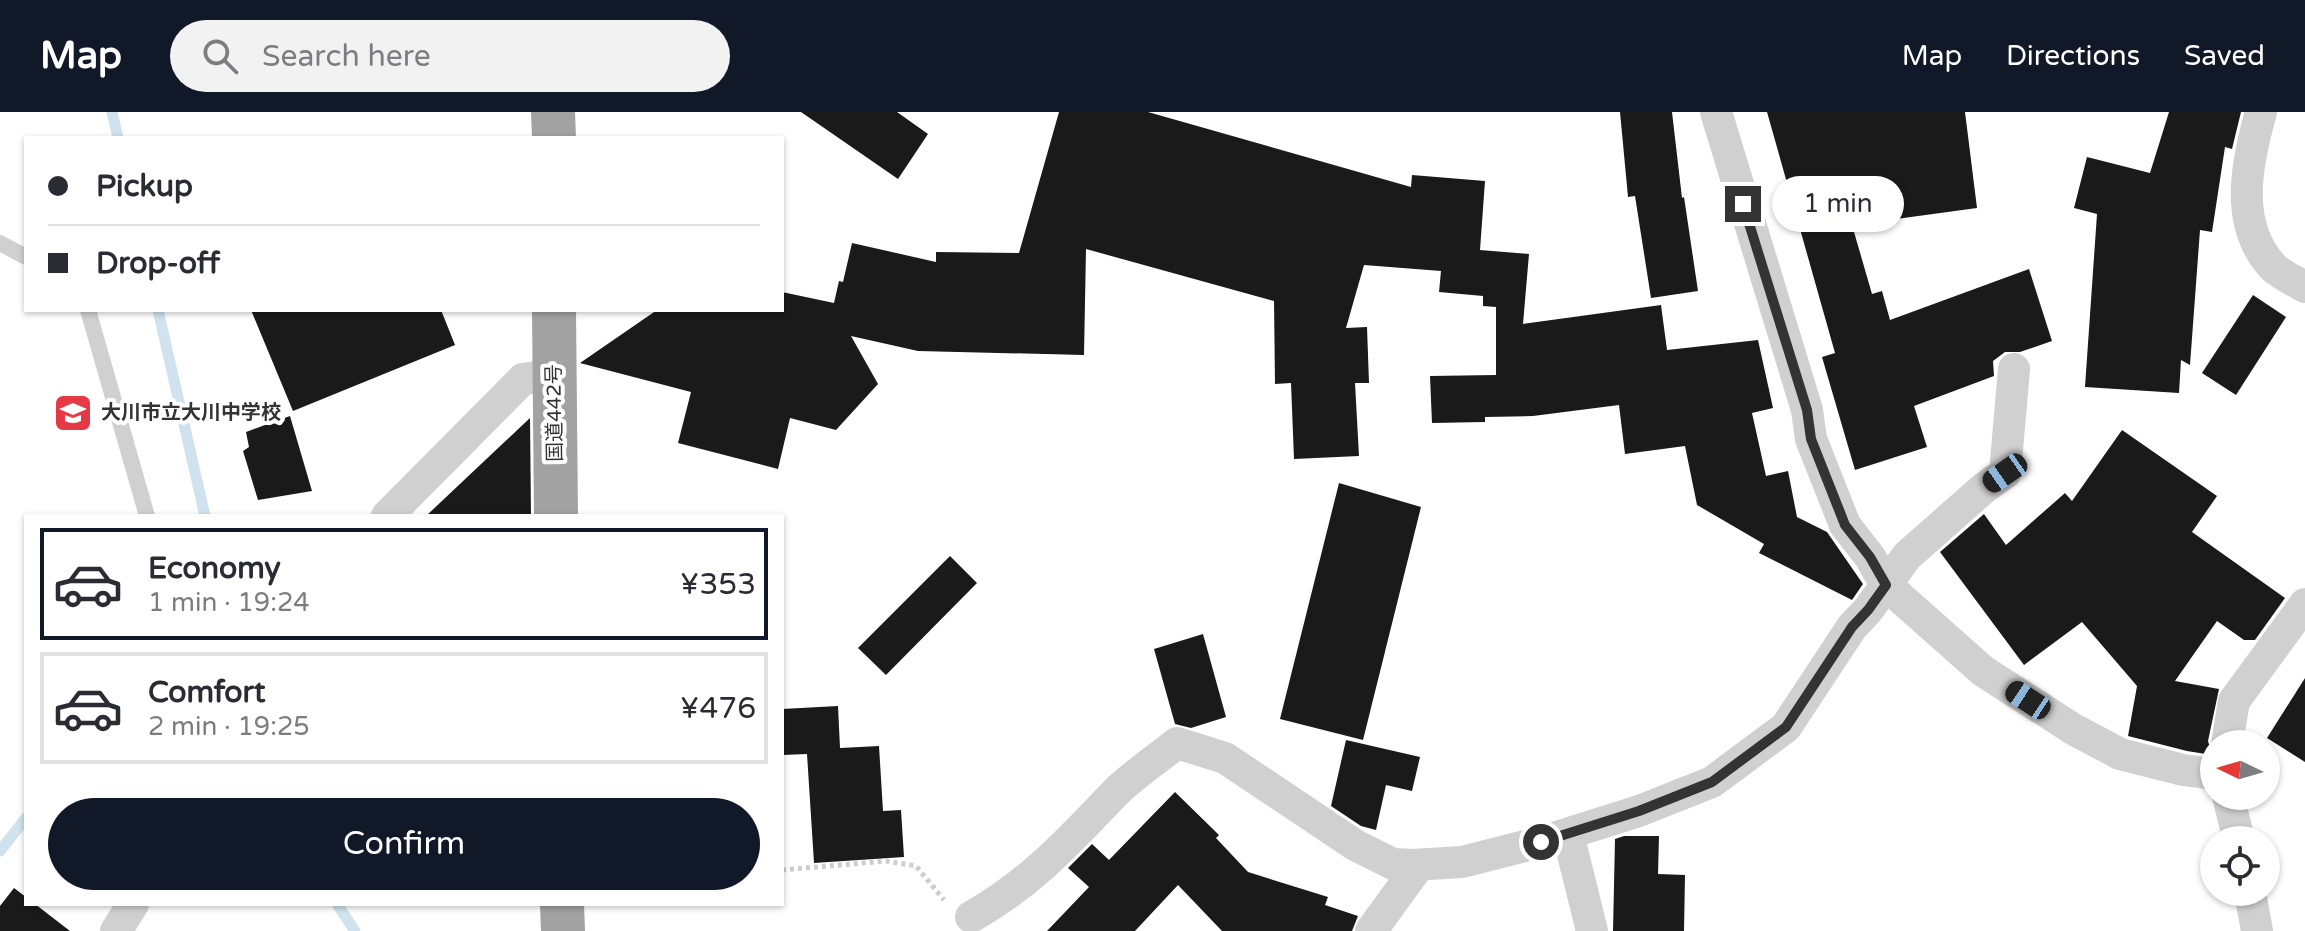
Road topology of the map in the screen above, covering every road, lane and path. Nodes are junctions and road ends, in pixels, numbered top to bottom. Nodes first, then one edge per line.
1 (553, 112) edge
2 (1716, 112) edge
3 (2261, 112) edge
4 (554, 136) edge
5 (0, 243) edge
6 (24, 256) edge
7 (2305, 287) edge
8 (89, 312) edge
9 (554, 312) edge
10 (2014, 369) dead end
11 (555, 375) junction
12 (146, 514) edge
13 (389, 514) edge
14 (556, 514) edge
15 (1886, 585) junction
16 (2305, 604) edge
17 (2229, 730) edge
18 (2200, 772) edge
19 (1568, 834) junction
20 (1419, 865) junction
21 (784, 870) edge
22 (132, 906) edge
23 (562, 906) edge
24 (2253, 906) edge
25 (971, 917) joint
26 (116, 931) edge
27 (563, 931) edge
28 (1371, 931) edge
29 (1592, 931) edge
30 (2257, 931) edge

1 - 4 highway
2 - 15 street
3 - 7 street
5 - 6 lane
8 - 12 lane
9 - 11 highway, 国道442号
10 - 15 street
11 - 13 street
11 - 14 highway, 国道442号
15 - 18 street
15 - 19 street
16 - 17 street
19 - 20 street
19 - 29 street
20 - 25 street
20 - 28 street
21 - 25 path
22 - 26 street
23 - 27 highway
24 - 30 street

